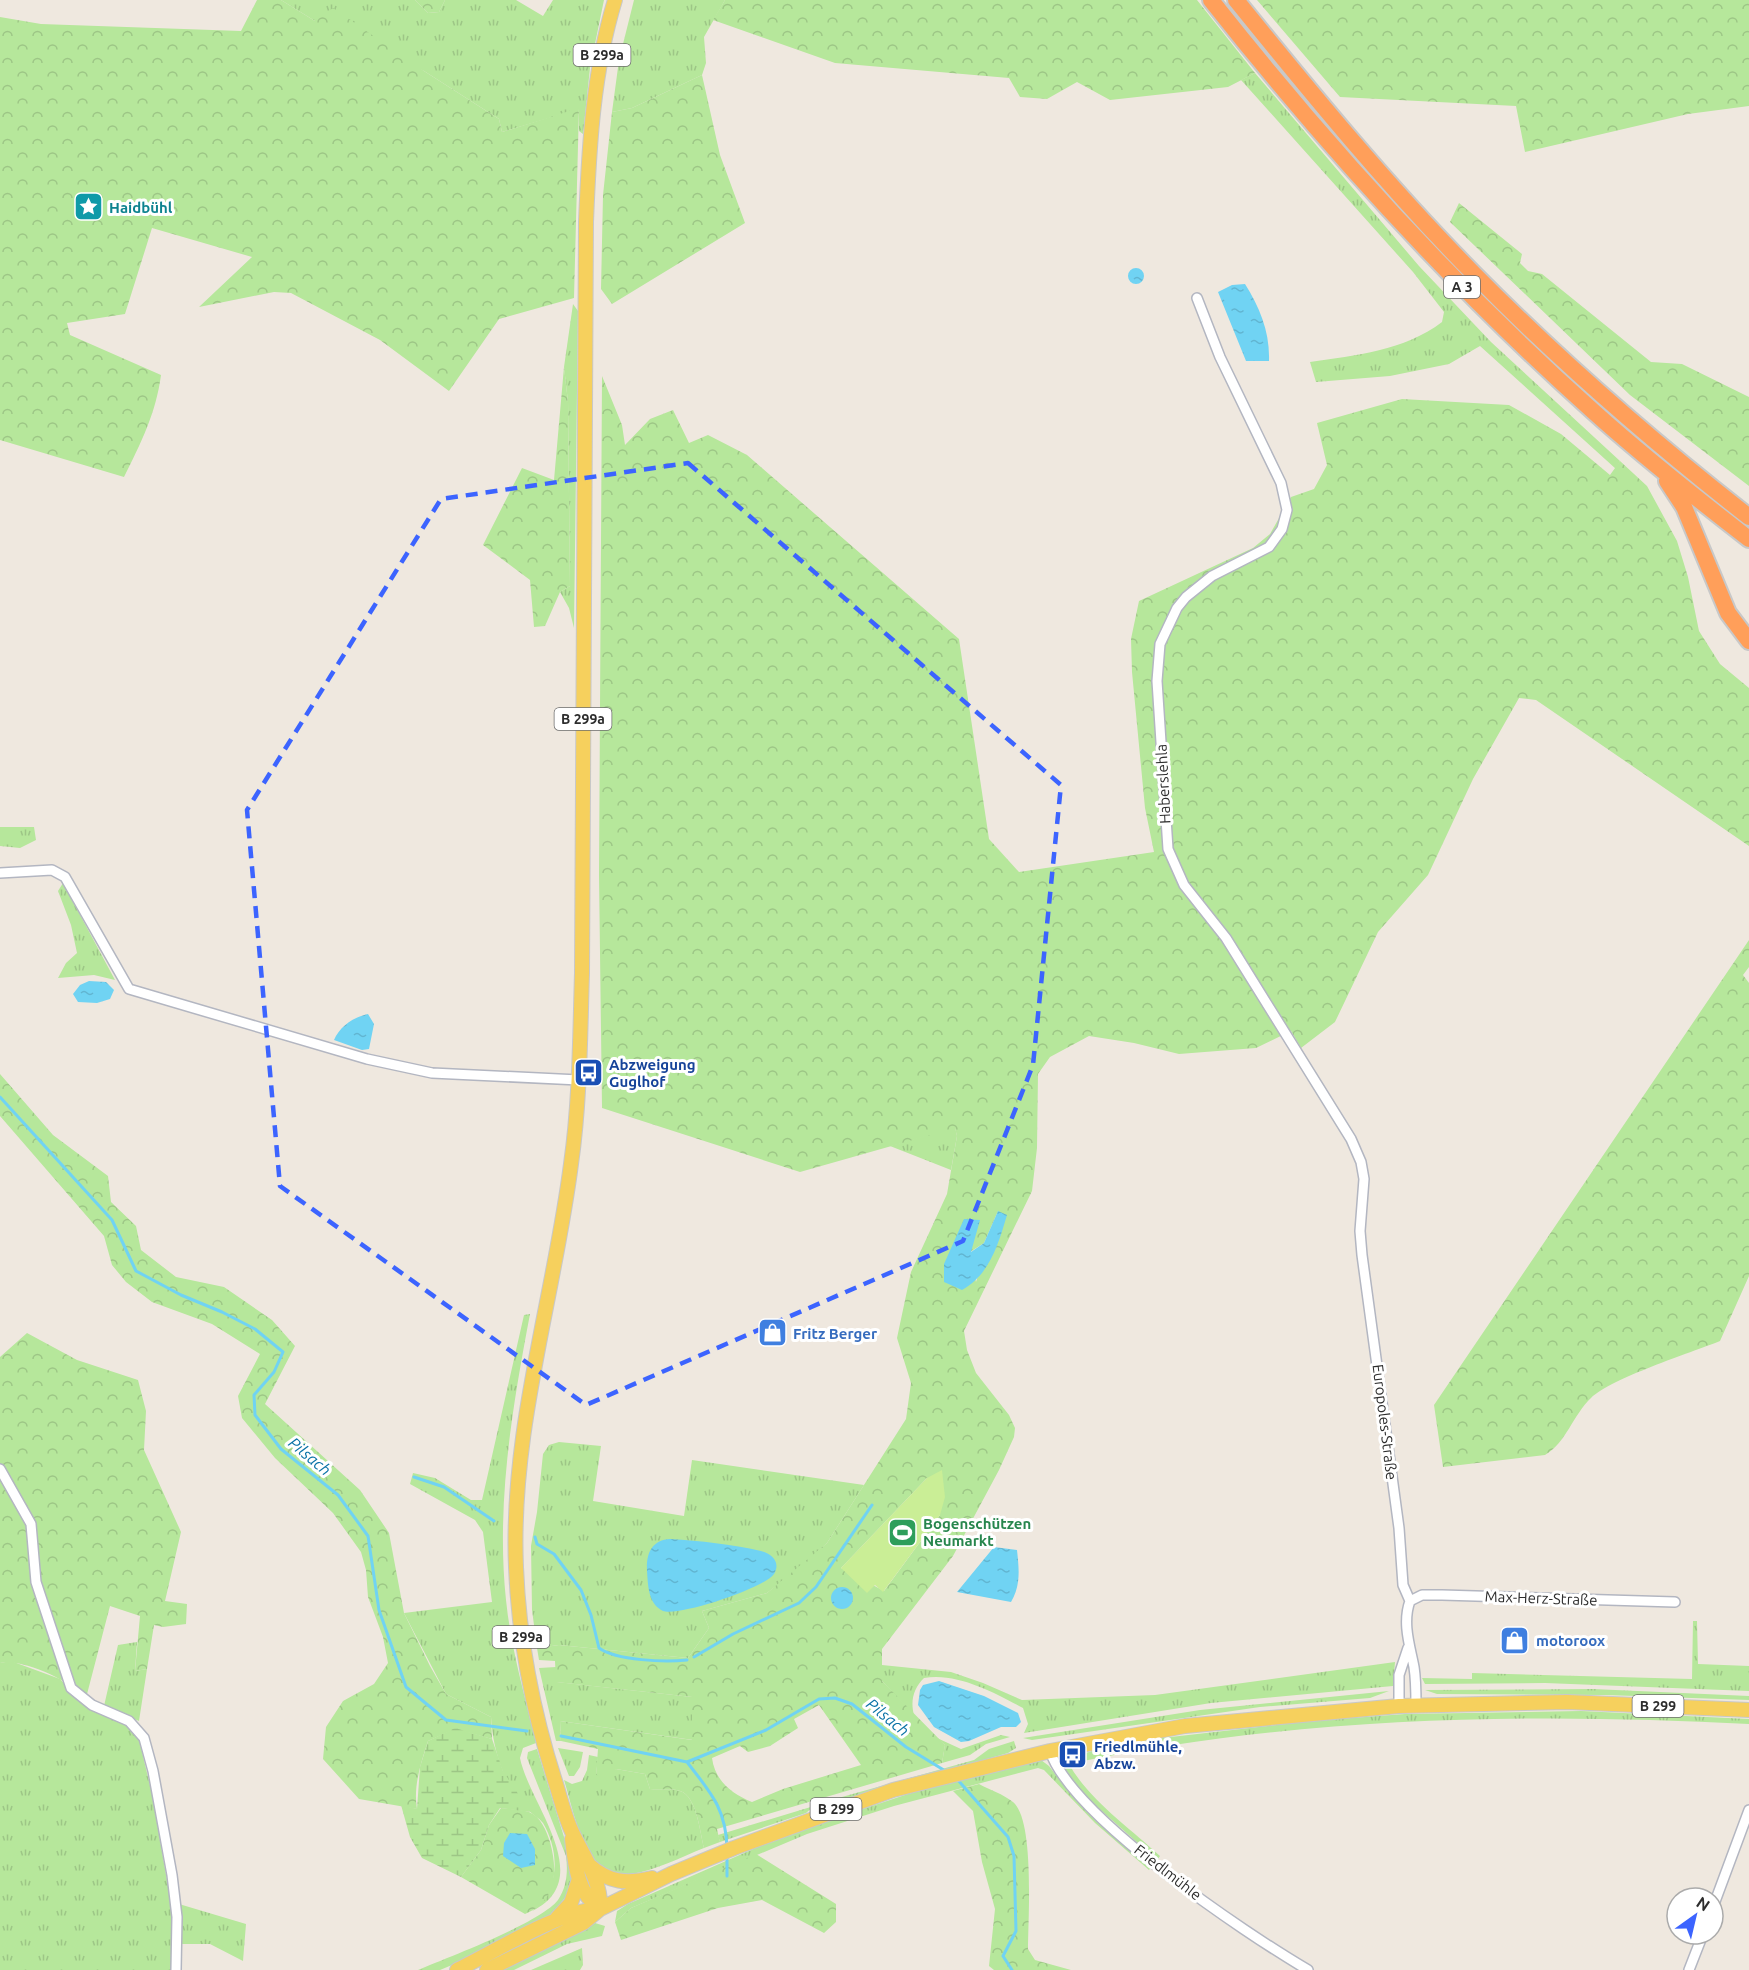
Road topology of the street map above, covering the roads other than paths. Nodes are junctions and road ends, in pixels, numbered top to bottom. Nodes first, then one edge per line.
1 (615, 0) edge
2 (1211, 0) edge
3 (1236, 0) edge
4 (1197, 298) dead end
5 (1656, 465) junction
6 (1749, 517) edge
7 (1749, 538) edge
8 (1749, 641) edge
9 (0, 873) edge
10 (579, 1080) junction
11 (1365, 1194) joint
12 (0, 1469) edge
13 (1410, 1601) junction
14 (1675, 1602) dead end
15 (1408, 1648) junction
16 (1416, 1705) junction
17 (1398, 1706) junction
18 (1749, 1710) edge
19 (1050, 1751) junction
20 (1749, 1810) edge
21 (572, 1832) junction
22 (589, 1864) junction
23 (671, 1874) junction
24 (579, 1880) junction
25 (1721, 1886) edge
26 (600, 1909) junction
27 (551, 1923) junction
28 (1698, 1946) edge
29 (177, 1970) edge
30 (457, 1970) edge
31 (487, 1970) edge
32 (1308, 1970) edge
33 (1689, 1970) edge

1 - 10 main road, B 299a
2 - 5 highway, A 3
3 - 6 highway, A 3
4 - 11 street, Haberslehla
5 - 7 highway, A 3
5 - 8 highway
9 - 10 street
10 - 21 main road, B 299a
11 - 13 street, Europoles-Straße
12 - 29 street
13 - 14 street, Max-Herz-Straße
13 - 15 street, Europoles-Straße
15 - 16 street, Europoles-Straße
15 - 17 street, Europoles-Straße
16 - 17 main road, B 299
16 - 18 main road, B 299
17 - 19 main road, B 299
19 - 23 main road, B 299
19 - 32 street, Friedlmühle
20 - 25 street
21 - 22 main road, B 299a
21 - 24 main road, B 299a
22 - 23 main road
22 - 26 main road, B 299a
23 - 26 main road, B 299
24 - 26 main road, B 299a
24 - 27 main road
26 - 27 main road, B 299
26 - 31 main road, B 299
27 - 30 main road, B 299
28 - 33 street

